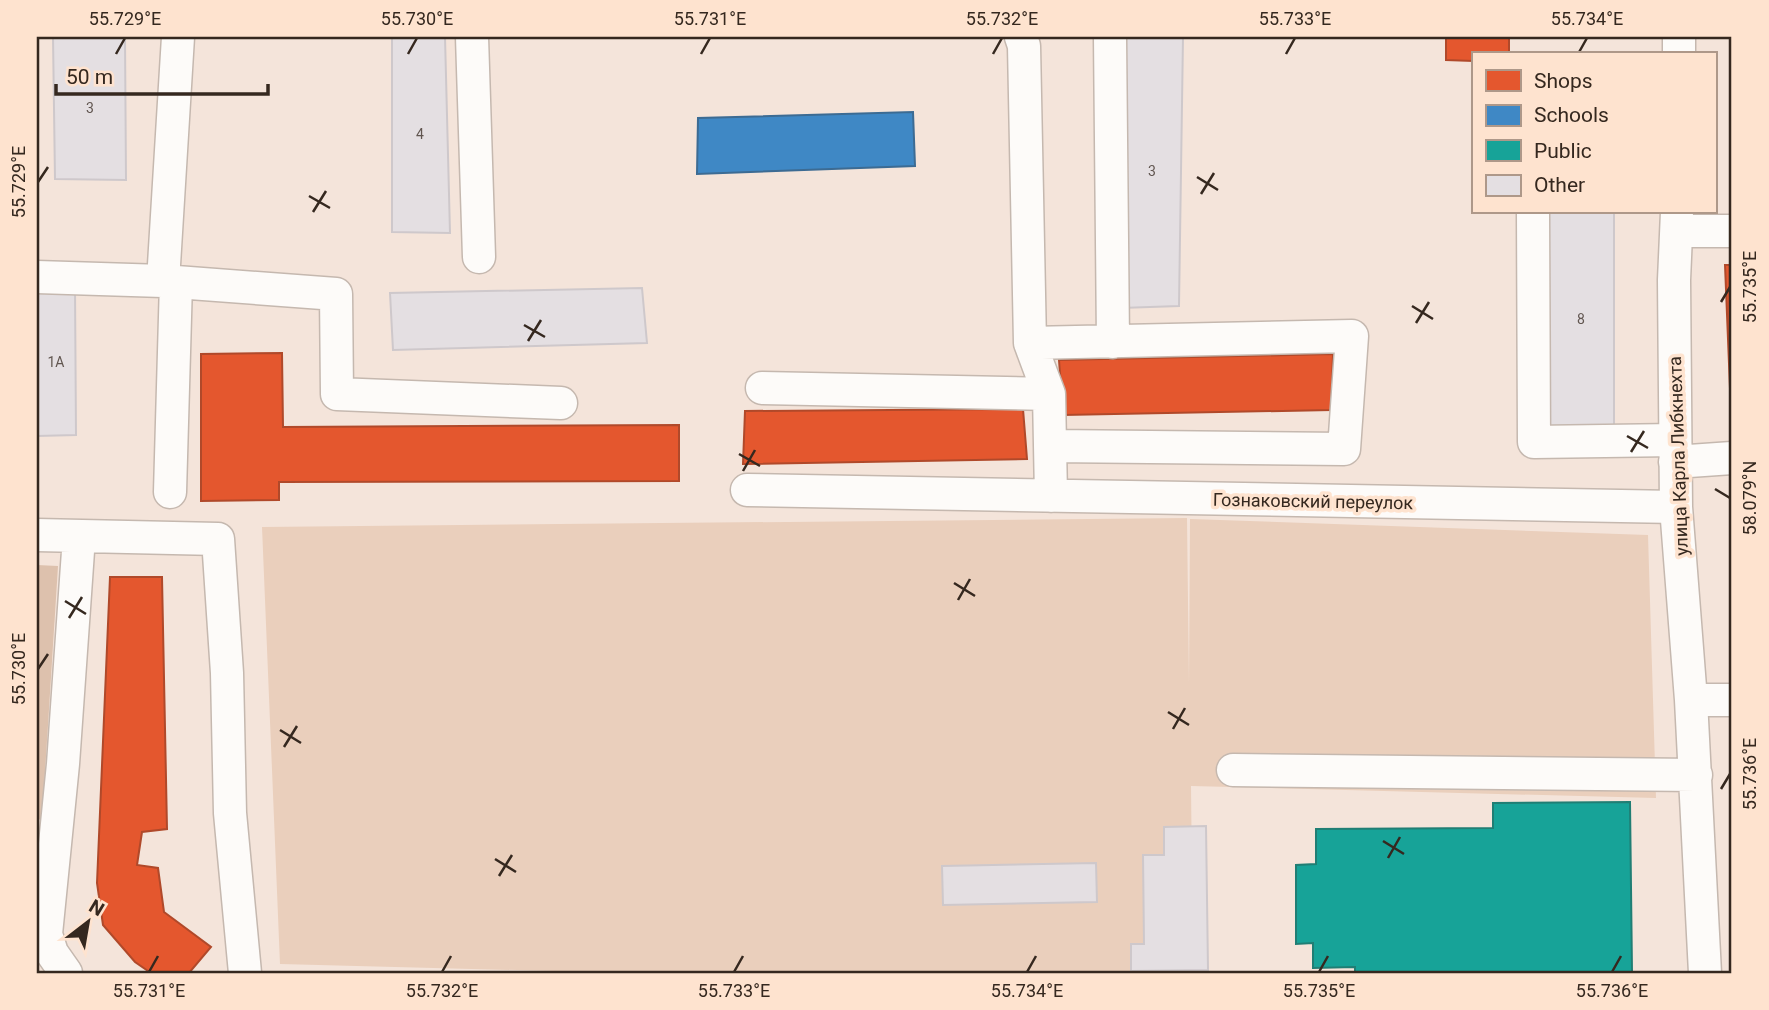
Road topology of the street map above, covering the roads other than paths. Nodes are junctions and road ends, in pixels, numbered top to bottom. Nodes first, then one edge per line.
1 (178, 37) edge
2 (472, 37) edge
3 (1021, 37) edge
4 (1110, 37) edge
5 (1532, 214) edge
6 (1677, 221) edge
7 (1732, 231) edge
8 (480, 257) dead end
9 (37, 277) edge
10 (169, 281) junction
11 (1030, 342) junction
12 (1113, 342) junction
13 (762, 388) dead end
14 (1049, 394) junction
15 (561, 403) dead end
16 (1052, 446) junction
17 (1675, 451) junction
18 (1732, 458) edge
19 (747, 490) dead end
20 (170, 492) dead end
21 (1051, 496) junction
22 (1676, 507) junction
23 (37, 535) edge
24 (79, 537) junction
25 (1691, 700) junction
26 (1732, 700) edge
27 (1233, 770) dead end
28 (1696, 775) junction
29 (51, 965) edge
30 (245, 973) edge
31 (1705, 973) edge

1 - 10 street
2 - 8 street
3 - 11 street
4 - 12 street
5 - 17 street
6 - 7 street
6 - 17 street, улица Карла Либкнехта
9 - 10 street
10 - 15 street
10 - 20 street
11 - 12 street
11 - 14 street
12 - 16 street
13 - 14 street
14 - 16 street
16 - 21 street
17 - 18 street
17 - 22 street, улица Карла Либкнехта
19 - 21 street, Гознаковский переулок
21 - 22 street, Гознаковский переулок
22 - 25 street, улица Карла Либкнехта
23 - 24 street
24 - 29 street
24 - 30 street
25 - 26 street
25 - 28 street, улица Карла Либкнехта
27 - 28 street
28 - 31 street, улица Карла Либкнехта

